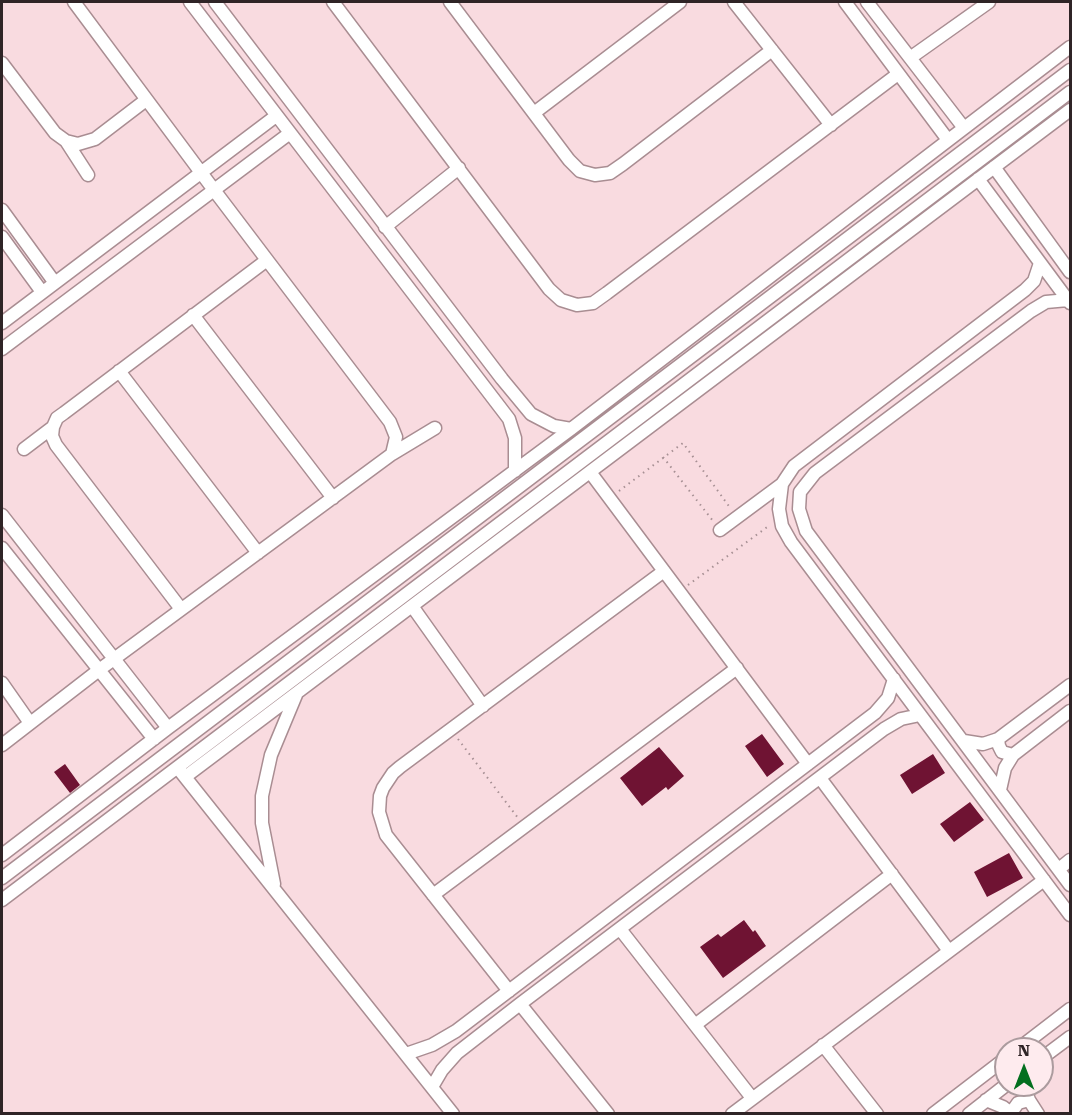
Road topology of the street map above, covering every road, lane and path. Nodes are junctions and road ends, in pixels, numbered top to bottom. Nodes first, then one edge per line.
1 (74, 2) edge
2 (190, 2) edge
3 (215, 2) edge
4 (333, 2) edge
5 (450, 2) edge
6 (680, 2) edge
7 (734, 2) edge
8 (845, 2) edge
9 (867, 2) edge
10 (985, 3) edge
11 (1071, 47) edge
12 (772, 50) junction
13 (910, 58) junction
14 (2, 63) edge
15 (1071, 70) edge
16 (898, 74) junction
17 (1071, 92) edge
18 (146, 100) junction
19 (1071, 110) edge
20 (534, 113) junction
21 (276, 116) junction
22 (831, 125) junction
23 (964, 128) junction
24 (290, 133) junction
25 (948, 140) junction
26 (66, 141) junction
27 (994, 167) junction
28 (459, 168) junction
29 (201, 173) junction
30 (88, 175) dead end
31 (978, 179) junction
32 (214, 190) junction
33 (2, 210) edge
34 (385, 226) junction
35 (2, 237) edge
36 (267, 260) junction
37 (1040, 263) junction
38 (1069, 268) edge
39 (55, 283) junction
40 (1025, 290) junction
41 (42, 292) junction
42 (1069, 301) edge
43 (1038, 306) junction
44 (193, 315) junction
45 (2, 323) edge
46 (2, 350) edge
47 (119, 371) junction
48 (502, 379) junction
49 (488, 393) junction
50 (52, 427) junction
51 (435, 428) dead end
52 (571, 429) junction
53 (24, 449) dead end
54 (392, 454) junction
55 (663, 457) junction
56 (515, 471) junction
57 (590, 472) junction
58 (782, 484) junction
59 (333, 498) junction
60 (609, 498) junction
61 (2, 515) edge
62 (737, 517) junction
63 (780, 518) junction
64 (720, 530) joint
65 (2, 548) edge
66 (258, 552) junction
67 (462, 552) junction
68 (469, 562) junction
69 (664, 571) junction
70 (679, 591) junction
71 (412, 606) junction
72 (181, 609) junction
73 (114, 659) junction
74 (736, 668) junction
75 (99, 670) junction
76 (894, 679) junction
77 (2, 683) edge
78 (1071, 685) edge
79 (297, 693) junction
80 (483, 706) junction
81 (880, 709) junction
82 (1071, 711) edge
83 (920, 715) junction
84 (30, 723) junction
85 (892, 724) junction
86 (168, 728) junction
87 (451, 729) junction
88 (154, 739) junction
89 (998, 739) junction
90 (964, 741) junction
91 (2, 745) edge
92 (166, 753) junction
93 (1013, 755) junction
94 (808, 764) junction
95 (181, 772) junction
96 (820, 778) junction
97 (1000, 790) junction
98 (525, 826) junction
99 (2, 855) edge
100 (1071, 860) edge
101 (1059, 869) junction
102 (892, 874) junction
103 (2, 878) edge
104 (1044, 880) junction
105 (1071, 885) edge
106 (275, 888) junction
107 (434, 895) junction
108 (2, 900) edge
109 (1071, 915) edge
110 (620, 929) junction
111 (949, 951) junction
112 (509, 991) junction
113 (520, 1004) junction
114 (1071, 1010) edge
115 (695, 1025) junction
116 (1034, 1037) edge
117 (1071, 1037) edge
118 (823, 1046) junction
119 (1054, 1049) edge
120 (406, 1054) junction
121 (994, 1067) edge
122 (432, 1087) junction
123 (994, 1094) edge
124 (1028, 1097) edge
125 (752, 1098) junction
126 (986, 1100) junction
127 (1029, 1100) junction
128 (453, 1113) edge
129 (608, 1113) edge
130 (732, 1113) edge
131 (877, 1113) edge
132 (933, 1113) edge
133 (969, 1113) edge
134 (1011, 1113) edge
135 (1038, 1113) edge

1 - 18 street
2 - 21 street
3 - 34 street
4 - 28 street
5 - 20 street
6 - 20 street
7 - 12 street
8 - 16 street
9 - 13 street
10 - 13 street
11 - 23 street
12 - 20 street
12 - 22 street
13 - 23 street
14 - 26 street
15 - 92 street
16 - 22 street
16 - 25 street
17 - 67 street
18 - 26 street
18 - 29 street
19 - 27 street
21 - 24 street
21 - 29 street
22 - 28 street
23 - 25 street
24 - 32 street
24 - 49 street
25 - 52 street
26 - 30 street
27 - 31 street
27 - 38 street
28 - 34 street
29 - 32 street
29 - 39 street
31 - 37 street
31 - 57 street
32 - 36 street
32 - 46 street
33 - 39 street
34 - 48 street
35 - 41 street
36 - 44 street
36 - 54 street
37 - 40 street
37 - 42 street
39 - 41 street
40 - 43 street
40 - 58 street
41 - 45 street
42 - 43 street
43 - 90 street
44 - 47 street
44 - 59 street
47 - 50 street
47 - 66 street
48 - 49 street
48 - 52 street
49 - 56 street
50 - 53 street
50 - 72 street
51 - 54 street
52 - 56 street
54 - 59 street
55 - 60 path
55 - 62 path
55 - 64 path
56 - 86 street
57 - 60 street
57 - 68 street
58 - 62 street
58 - 63 street
59 - 66 street
60 - 69 street
61 - 73 street
62 - 64 street
63 - 70 path
63 - 76 street
65 - 75 street
66 - 72 street
67 - 68 street
67 - 95 street
68 - 71 street
69 - 70 street
69 - 80 street
70 - 74 street
71 - 79 street
71 - 80 street
72 - 73 street
73 - 75 street
73 - 86 street
74 - 94 street
74 - 98 street
75 - 84 street
75 - 88 street
76 - 81 street
76 - 83 street
77 - 84 street
78 - 89 street
79 - 95 street
79 - 106 street
80 - 87 street
81 - 85 street
81 - 94 street
82 - 93 street
83 - 85 street
83 - 104 street
84 - 91 street
85 - 96 street
86 - 88 street
87 - 98 path
87 - 107 street
88 - 99 street
89 - 90 street
89 - 93 street
90 - 97 street
92 - 95 street
92 - 103 street
93 - 97 street
94 - 112 street
95 - 106 street
95 - 108 street
96 - 102 street
96 - 110 street
97 - 101 street
98 - 107 street
100 - 101 street
101 - 105 street
102 - 111 street
102 - 115 street
104 - 109 street
104 - 111 street
106 - 120 street
107 - 112 street
110 - 113 street
110 - 115 street
111 - 118 street
112 - 120 street
113 - 122 street
113 - 129 street
114 - 116 street
115 - 125 street
117 - 119 street
118 - 125 street
118 - 131 street
120 - 122 street
121 - 132 street
122 - 128 street
123 - 126 street
124 - 127 street
125 - 130 street
126 - 133 street
126 - 134 street
127 - 134 street
127 - 135 street

